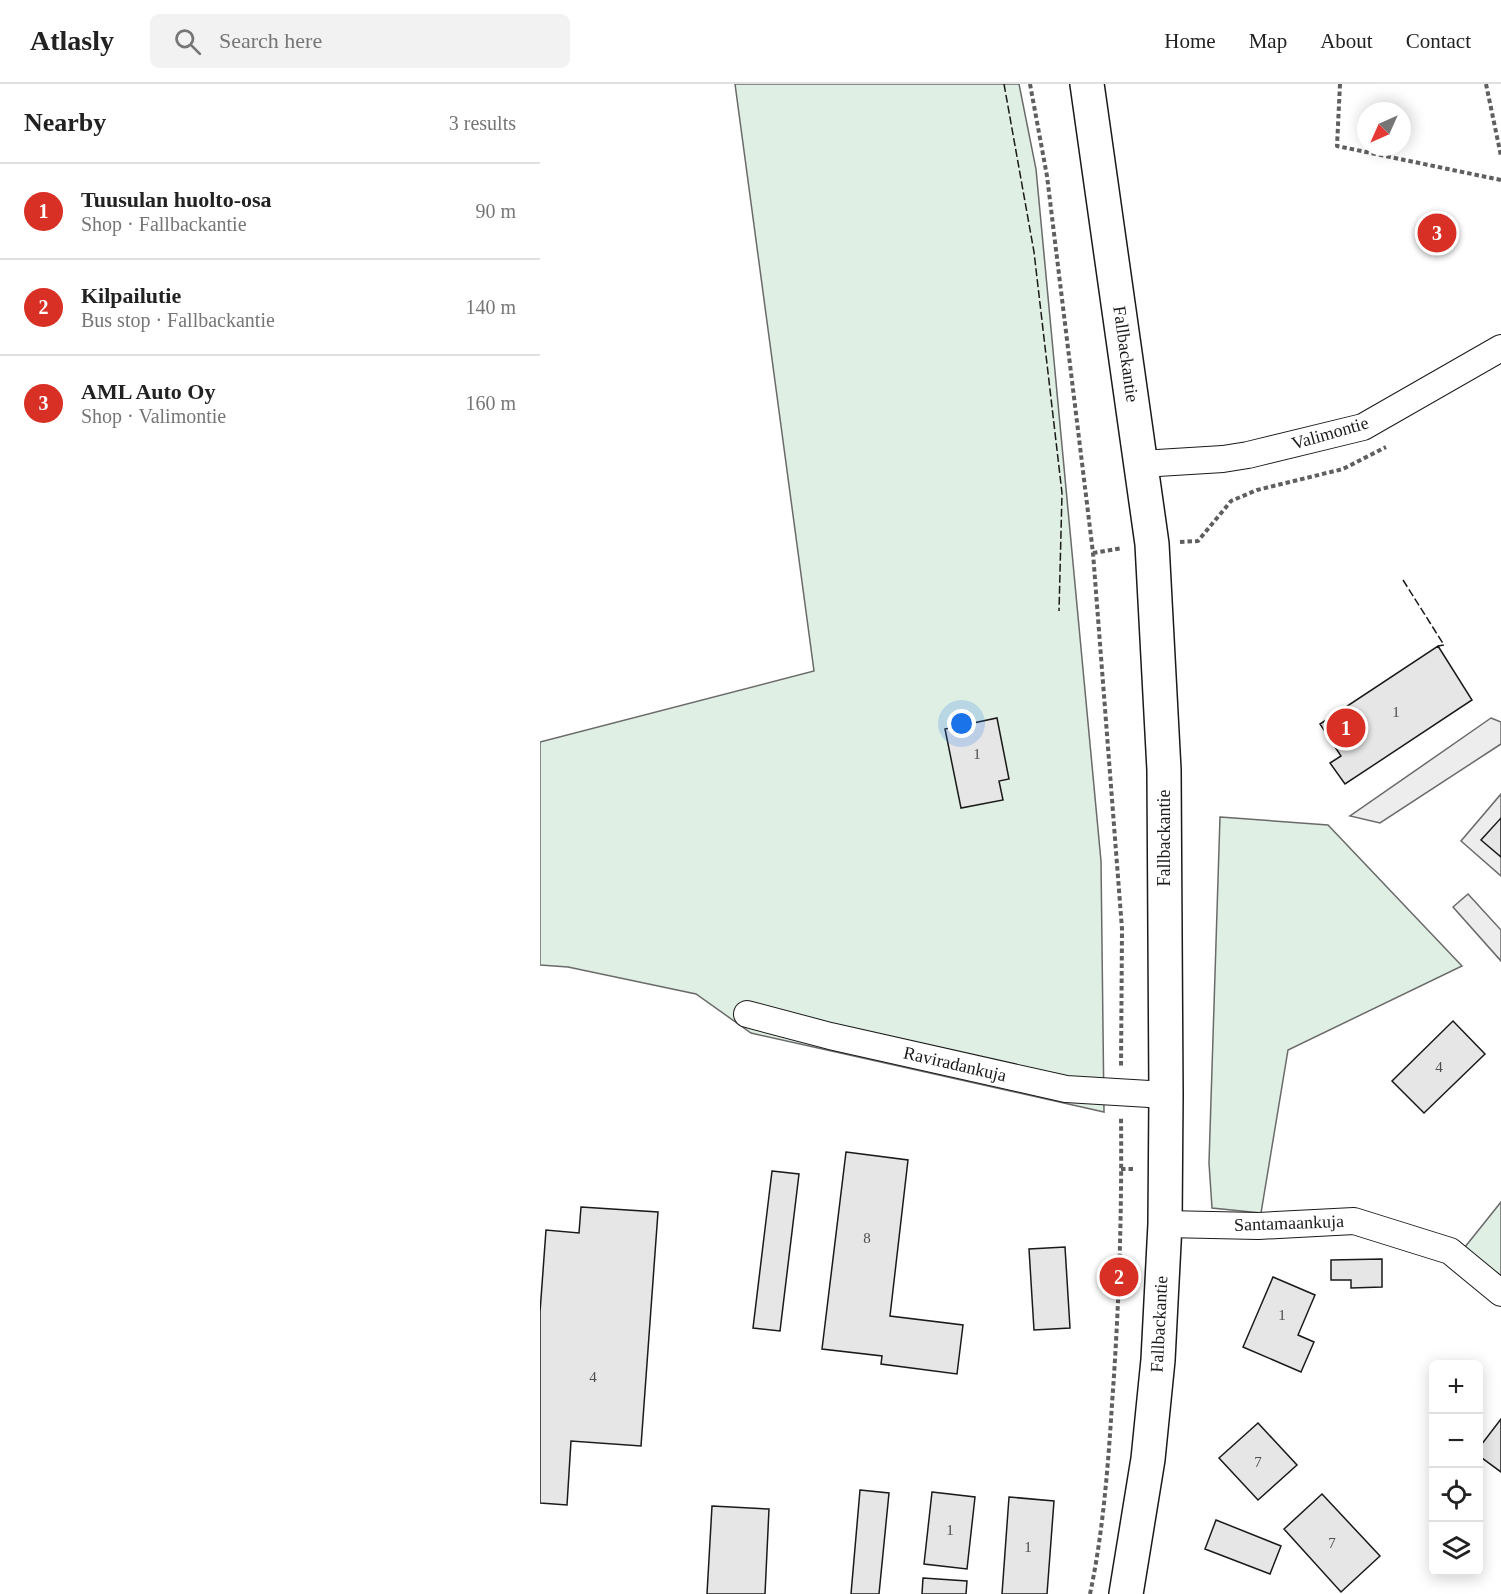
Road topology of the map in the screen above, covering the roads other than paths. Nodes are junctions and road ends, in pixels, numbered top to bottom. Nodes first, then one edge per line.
1 (1087, 84) edge
2 (1501, 348) edge
3 (1141, 464) junction
4 (747, 1014) dead end
5 (1166, 1095) junction
6 (1165, 1224) junction
7 (1501, 1293) edge
8 (1126, 1594) edge

1 - 3 street, Fallbackantie
2 - 3 street, Valimontie
3 - 5 street, Fallbackantie
4 - 5 street, Raviradankuja
5 - 6 street, Fallbackantie
6 - 7 street, Santamaankuja
6 - 8 street, Fallbackantie

